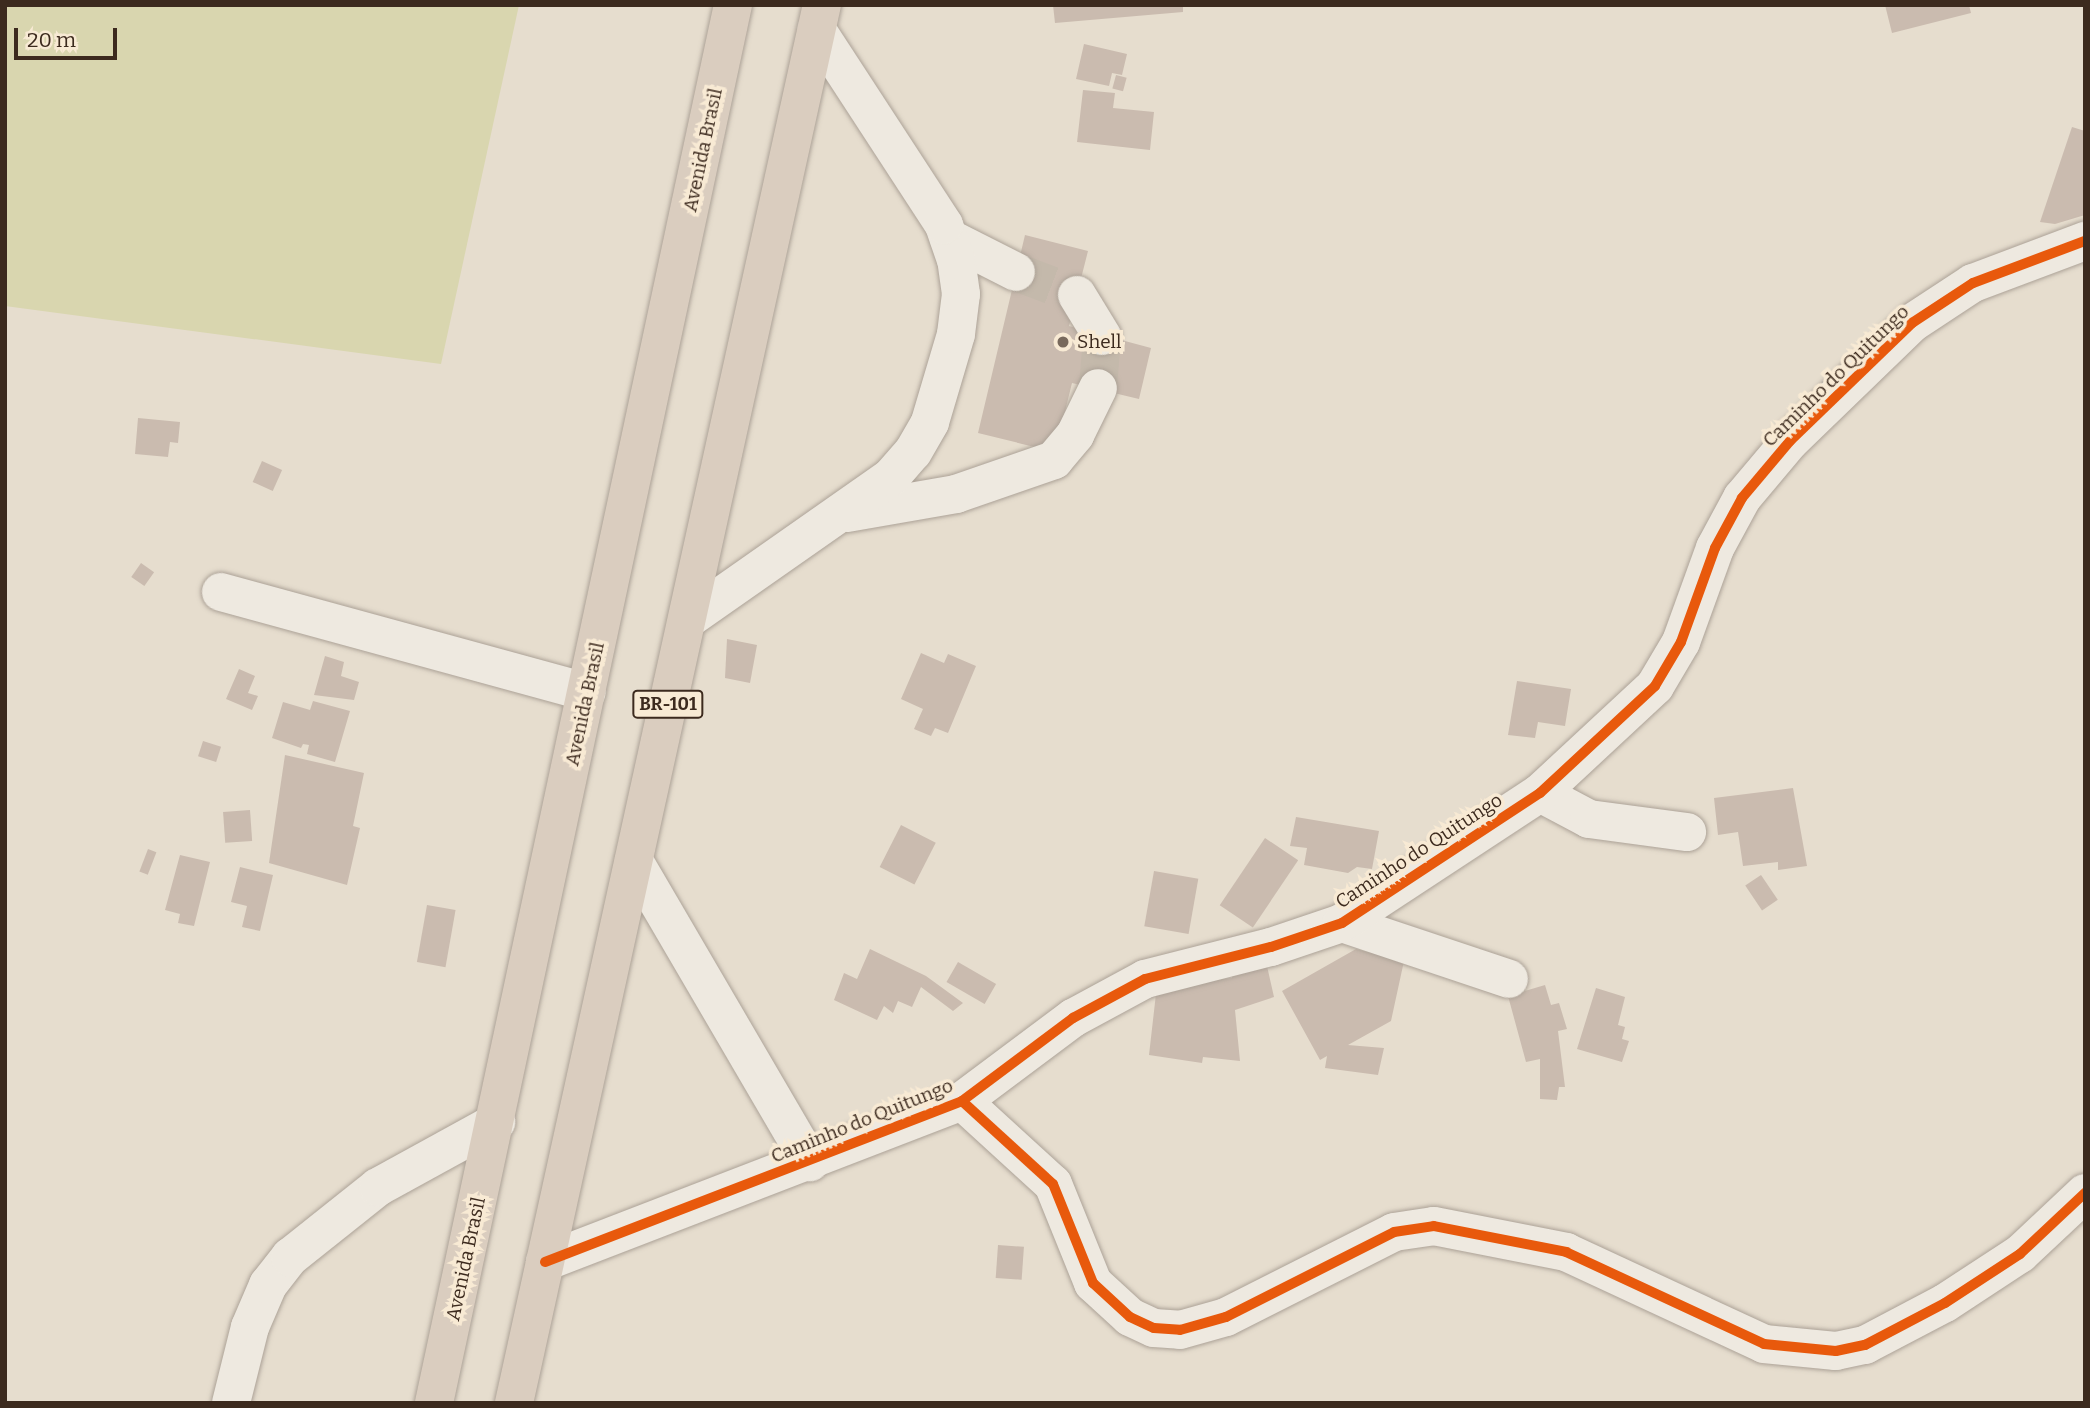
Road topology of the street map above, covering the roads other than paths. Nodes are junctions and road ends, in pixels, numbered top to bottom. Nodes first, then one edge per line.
1 (733, 5) edge
2 (819, 18) edge
3 (949, 238) junction
4 (2085, 241) edge
5 (1016, 272) tunnel mouth
6 (1077, 295) tunnel mouth
7 (1102, 336) tunnel mouth
8 (1098, 388) tunnel mouth
9 (838, 514) junction
10 (221, 592) dead end
11 (687, 620) junction
12 (587, 692) junction
13 (1540, 793) junction
14 (1687, 832) dead end
15 (634, 861) junction
16 (1342, 923) junction
17 (1509, 979) dead end
18 (962, 1101) junction
19 (496, 1122) junction
20 (810, 1163) junction
21 (2085, 1192) edge
22 (545, 1262) junction
23 (231, 1403) edge
24 (434, 1403) edge
25 (514, 1403) edge

1 - 12 highway, Avenida Brasil
2 - 3 street
2 - 11 highway, BR-101
3 - 5 street
3 - 9 street
4 - 13 street, Caminho do Quitungo
6 - 7 street
8 - 9 street
9 - 11 street
10 - 12 street
11 - 15 highway, BR-101
12 - 19 highway, Avenida Brasil
13 - 14 street
13 - 16 street, Caminho do Quitungo
15 - 20 street
15 - 22 highway, BR-101
16 - 17 street, Caminho do Quitungo
16 - 18 street, Caminho do Quitungo
18 - 20 street, Caminho do Quitungo
18 - 21 street
19 - 23 street
19 - 24 highway, Avenida Brasil
20 - 22 street, Caminho do Quitungo
22 - 25 highway, BR-101

